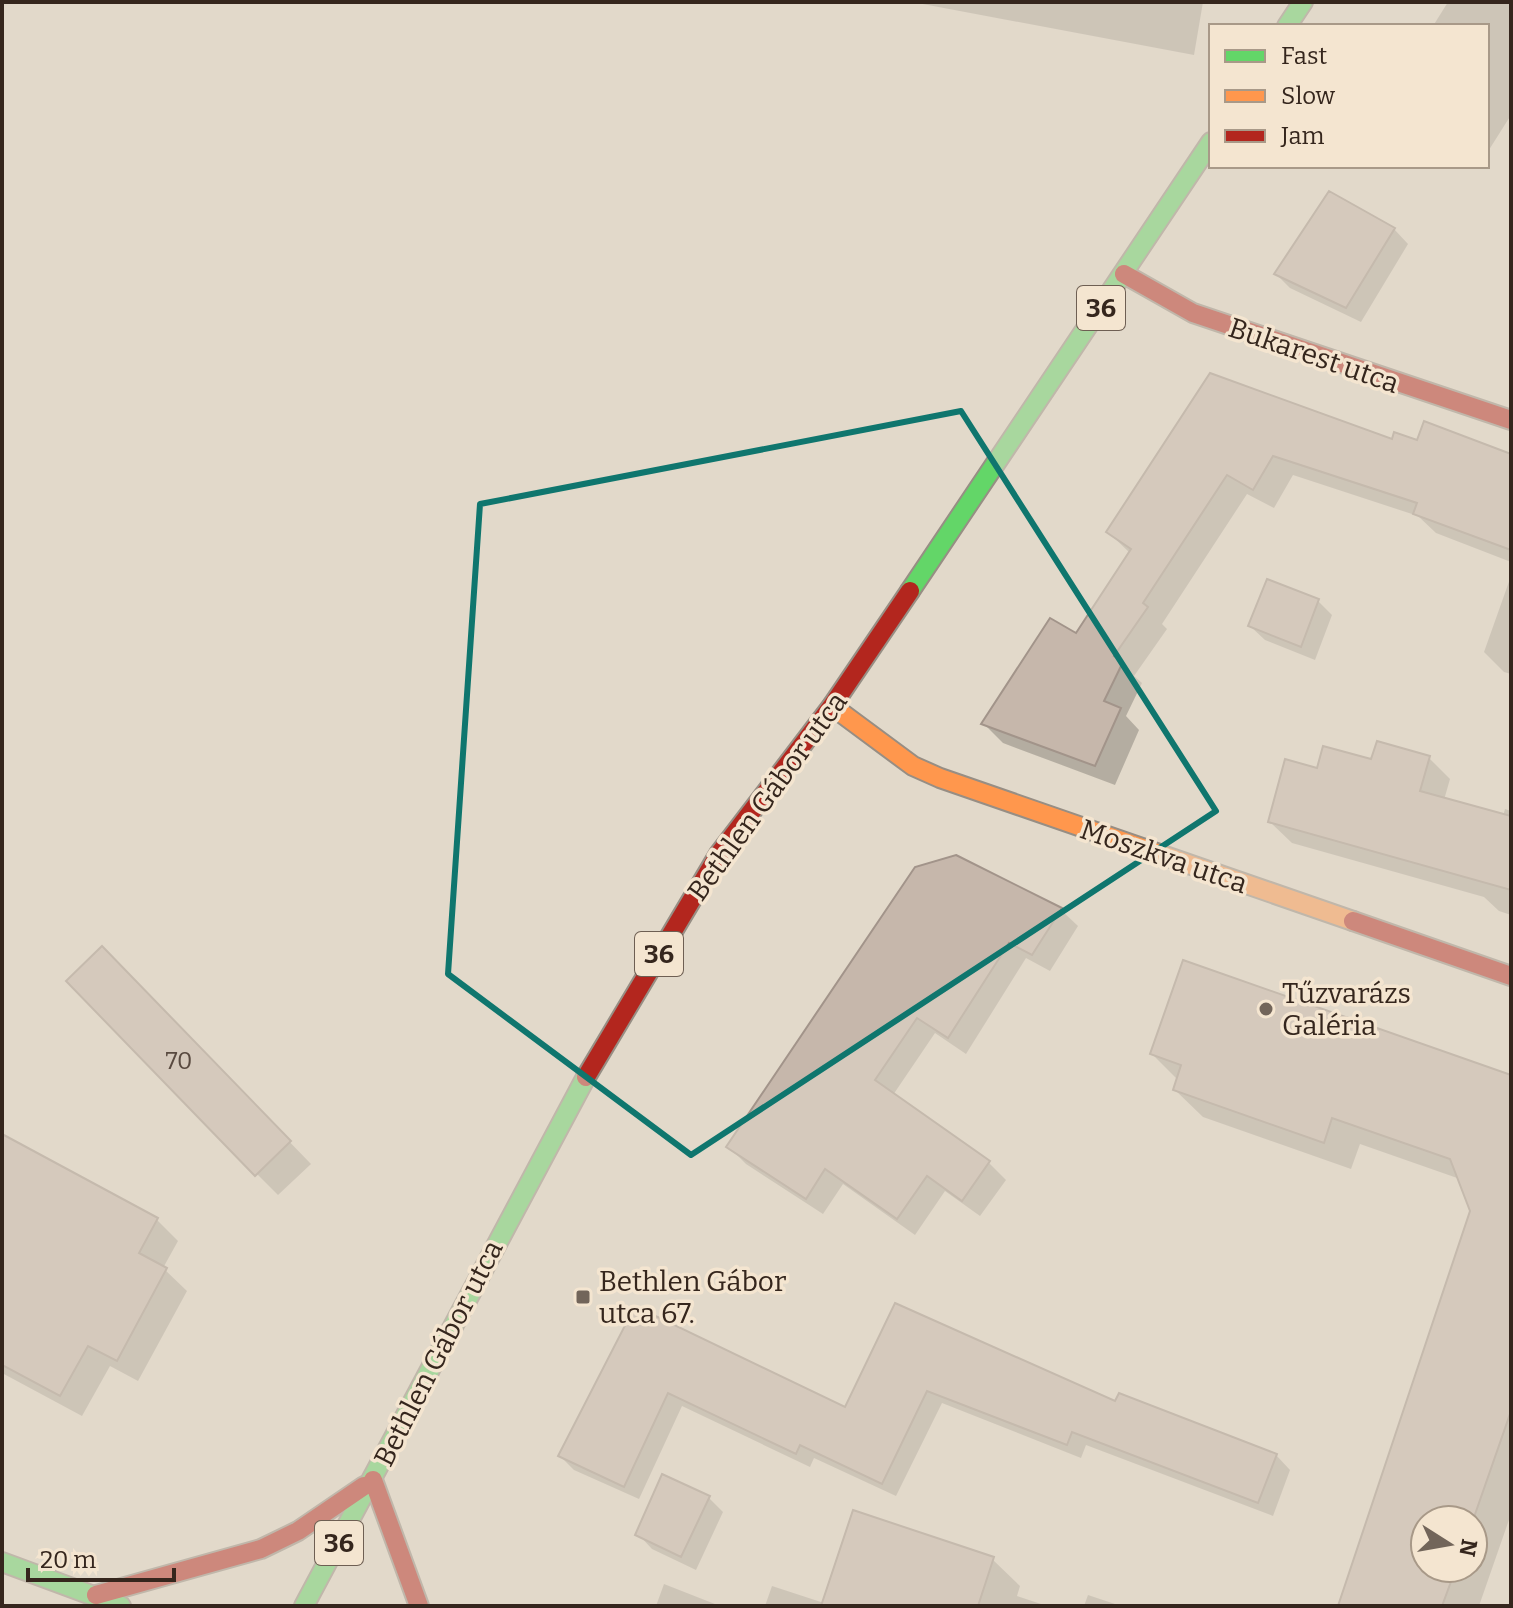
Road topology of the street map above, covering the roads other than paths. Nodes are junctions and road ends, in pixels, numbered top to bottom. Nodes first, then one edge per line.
1 (1303, 2) edge
2 (1288, 24) edge
3 (1209, 145) edge
4 (1124, 274) junction
5 (1511, 420) edge
6 (832, 706) junction
7 (1511, 976) edge
8 (373, 1480) junction
9 (2, 1562) edge
10 (96, 1595) junction
11 (121, 1606) edge
12 (304, 1606) edge
13 (419, 1606) edge

1 - 2 main road
3 - 4 main road, Bethlen Gábor utca / 36
4 - 5 main road, Bukarest utca
4 - 6 main road, Bethlen Gábor utca / 36
6 - 7 main road, Moszkva utca
6 - 8 main road, Bethlen Gábor utca / 36
8 - 10 main road
8 - 12 main road, Bethlen Gábor utca / 36
8 - 13 main road, 36
9 - 10 main road
10 - 11 main road

